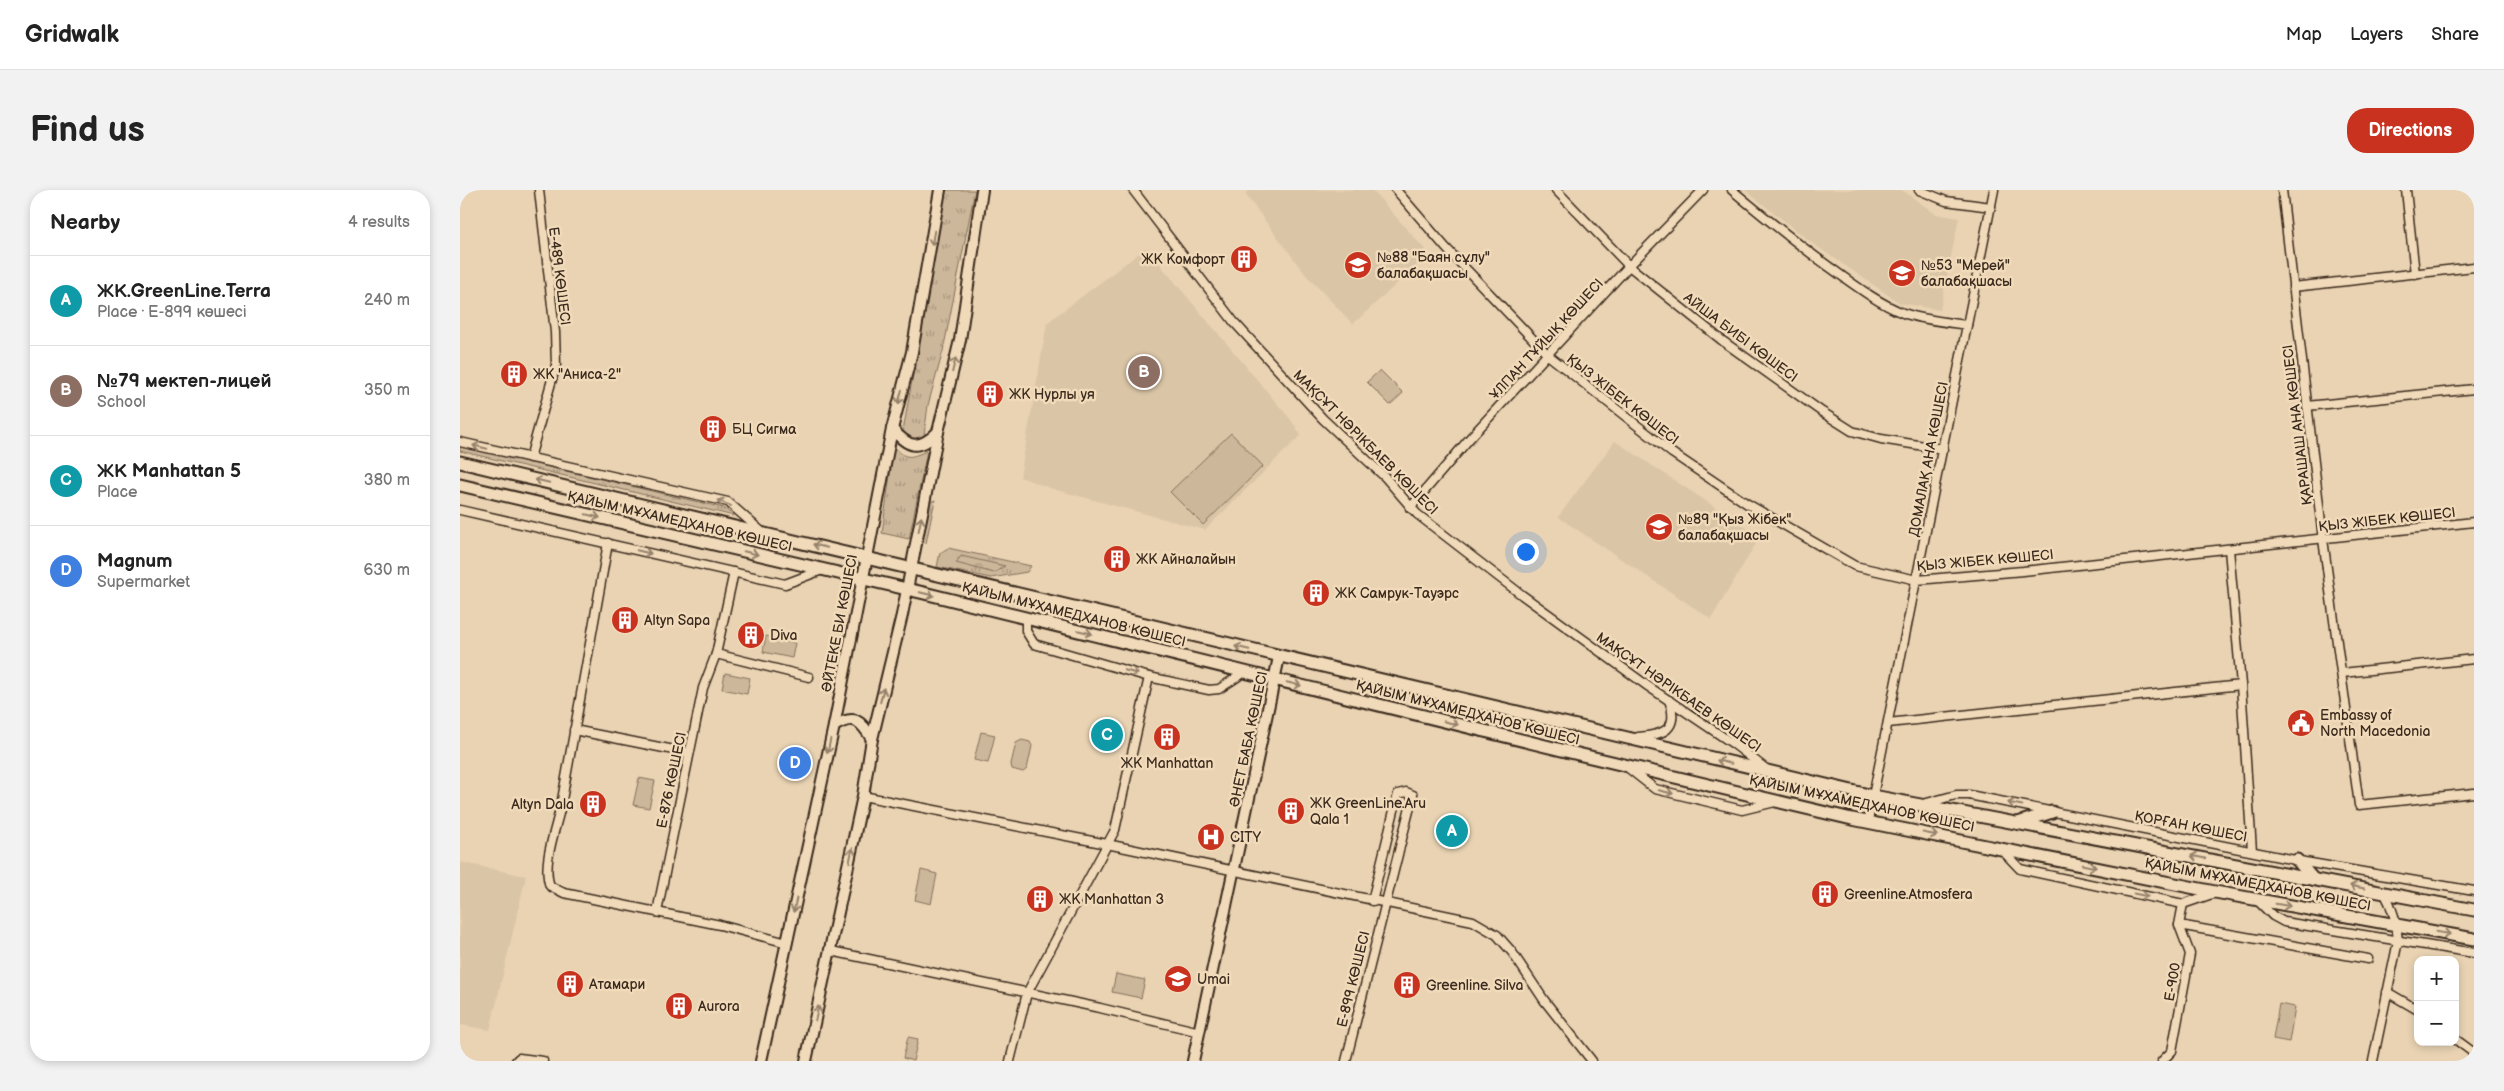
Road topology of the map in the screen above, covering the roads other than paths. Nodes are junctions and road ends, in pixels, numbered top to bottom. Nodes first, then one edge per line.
1 (539, 190) edge
2 (940, 190) edge
3 (982, 190) edge
4 (1133, 190) edge
5 (1396, 190) edge
6 (1556, 190) edge
7 (1703, 190) edge
8 (1732, 190) edge
9 (1920, 190) edge
10 (1994, 190) edge
11 (2282, 190) edge
12 (2406, 190) edge
13 (1991, 207) junction
14 (1630, 266) junction
15 (2474, 267) edge
16 (2415, 274) junction
17 (2293, 287) junction
18 (1967, 325) junction
19 (1548, 355) junction
20 (2474, 388) edge
21 (2307, 406) junction
22 (892, 430) junction
23 (938, 432) junction
24 (460, 442) edge
25 (1943, 449) junction
26 (530, 458) junction
27 (460, 462) edge
28 (460, 485) edge
29 (1410, 508) junction
30 (460, 510) edge
31 (2474, 522) edge
32 (762, 532) junction
33 (2323, 539) junction
34 (608, 543) junction
35 (2229, 550) junction
36 (867, 557) junction
37 (911, 568) junction
38 (823, 570) junction
39 (734, 572) junction
40 (863, 578) junction
41 (1917, 580) junction
42 (907, 589) junction
43 (1026, 618) junction
44 (716, 654) junction
45 (1280, 657) junction
46 (2474, 659) edge
47 (1245, 672) junction
48 (2342, 673) junction
49 (809, 677) dead end
50 (1149, 677) junction
51 (1275, 679) junction
52 (2242, 685) junction
53 (1669, 700) junction
54 (1888, 723) junction
55 (834, 726) junction
56 (574, 730) junction
57 (1624, 739) junction
58 (872, 740) junction
59 (689, 753) junction
60 (1626, 766) junction
61 (1769, 772) junction
62 (2474, 793) edge
63 (863, 796) junction
64 (1873, 796) junction
65 (1778, 801) junction
66 (1918, 805) junction
67 (2052, 812) junction
68 (1868, 821) junction
69 (2016, 823) junction
70 (1107, 844) junction
71 (2000, 848) junction
72 (2252, 852) junction
73 (2297, 860) junction
74 (1234, 870) junction
75 (2313, 879) junction
76 (2474, 891) edge
77 (2215, 892) junction
78 (2384, 892) junction
79 (2257, 900) junction
80 (1372, 901) junction
81 (1385, 902) junction
82 (2183, 904) junction
83 (2474, 910) edge
84 (657, 912) junction
85 (2179, 924) junction
86 (2397, 925) junction
87 (2474, 939) edge
88 (2398, 940) junction
89 (787, 943) junction
90 (831, 951) junction
91 (2474, 953) edge
92 (2368, 959) dead end
93 (2387, 992) junction
94 (1027, 993) junction
95 (2414, 1008) edge
96 (1200, 1032) junction
97 (2459, 1041) edge
98 (2474, 1054) edge
99 (516, 1061) edge
100 (543, 1061) edge
101 (761, 1061) edge
102 (806, 1061) edge
103 (1010, 1061) edge
104 (1193, 1061) edge
105 (1346, 1061) edge
106 (1592, 1061) edge
107 (2162, 1061) edge
108 (2373, 1061) edge

1 - 26 street, Е-489 КӨШЕСІ
2 -> 22 street, ӘЙТЕКЕ БИ КӨШЕСІ
23 -> 3 street
4 - 29 street, МАҚСҰТ НӘРІКБАЕВ КӨШЕСІ
5 - 19 street, ҚЫЗ ЖІБЕК КӨШЕСІ
6 - 14 street, АЙША БИБІ КӨШЕСІ
7 - 14 street, ҰЛПАН ТҰЙЫҚ КӨШЕСІ
8 - 18 street
9 - 13 street
10 - 13 street, ДОМАЛАҚ АНА КӨШЕСІ
11 - 17 street, ҚАРАШАШ АНА КӨШЕСІ
12 - 16 street
13 - 18 street, ДОМАЛАҚ АНА КӨШЕСІ
14 - 19 street, ҰЛПАН ТҰЙЫҚ КӨШЕСІ
14 - 25 street, АЙША БИБІ КӨШЕСІ
15 - 16 street
16 - 17 street
17 - 21 street, ҚАРАШАШ АНА КӨШЕСІ
18 - 25 street, ДОМАЛАҚ АНА КӨШЕСІ
19 - 29 street, ҰЛПАН ТҰЙЫҚ КӨШЕСІ
19 - 41 street, ҚЫЗ ЖІБЕК КӨШЕСІ
20 - 21 street
21 - 33 street, ҚАРАШАШ АНА КӨШЕСІ
22 - 23 street
22 - 36 street, ӘЙТЕКЕ БИ КӨШЕСІ
37 -> 23 street
26 -> 24 street
25 - 41 street, ДОМАЛАҚ АНА КӨШЕСІ
32 -> 26 street
32 -> 27 main road, ҚАЙЫМ МҰХАМЕДХАНОВ КӨШЕСІ
28 -> 38 main road, ҚАЙЫМ МҰХАМЕДХАНОВ КӨШЕСІ
29 - 53 street, МАҚСҰТ НӘРІКБАЕВ КӨШЕСІ
30 - 34 street
31 - 33 street, ҚЫЗ ЖІБЕК КӨШЕСІ
36 -> 32 main road, ҚАЙЫМ МҰХАМЕДХАНОВ КӨШЕСІ
33 - 35 street, ҚЫЗ ЖІБЕК КӨШЕСІ
33 - 48 street, ҚАРАШАШ АНА КӨШЕСІ
34 -> 39 street
34 - 56 street
35 - 41 street, ҚЫЗ ЖІБЕК КӨШЕСІ
35 - 52 street, ҚОРҒАН КӨШЕСІ
36 - 37 main road, ҚАЙЫМ МҰХАМЕДХАНОВ КӨШЕСІ
36 - 40 street, ӘЙТЕКЕ БИ КӨШЕСІ
37 - 42 street
45 -> 37 main road, ҚАЙЫМ МҰХАМЕДХАНОВ КӨШЕСІ
38 - 39 street
38 - 40 main road, ҚАЙЫМ МҰХАМЕДХАНОВ КӨШЕСІ
39 - 44 street, Е-876 КӨШЕСІ
40 - 42 main road, ҚАЙЫМ МҰХАМЕДХАНОВ КӨШЕСІ
40 - 55 street, ӘЙТЕКЕ БИ КӨШЕСІ
41 - 54 street, ДОМАЛАҚ АНА КӨШЕСІ
42 -> 43 main road, ҚАЙЫМ МҰХАМЕДХАНОВ КӨШЕСІ
58 -> 42 street
43 -> 47 main road, ҚАЙЫМ МҰХАМЕДХАНОВ КӨШЕСІ
43 -> 50 street
44 - 49 street
44 - 59 street, Е-876 КӨШЕСІ
45 - 51 street, ӘНЕТ БАБА КӨШЕСІ
45 - 57 main road, ҚАЙЫМ МҰХАМЕДХАНОВ КӨШЕСІ
46 - 48 street
47 - 50 street
47 - 51 main road, ҚАЙЫМ МҰХАМЕДХАНОВ КӨШЕСІ
48 - 62 street, ҚАРАШАШ АНА КӨШЕСІ
50 - 70 street
51 -> 60 main road, ҚАЙЫМ МҰХАМЕДХАНОВ КӨШЕСІ
51 - 74 street, ӘНЕТ БАБА КӨШЕСІ
52 - 54 street
52 - 72 street, ҚОРҒАН КӨШЕСІ
53 - 57 street
53 - 61 street, МАҚСҰТ НӘРІКБАЕВ КӨШЕСІ
54 - 64 street, ДОМАЛАҚ АНА КӨШЕСІ
55 - 58 street
55 -> 89 street, ӘЙТЕКЕ БИ КӨШЕСІ
56 - 59 street
56 - 84 street
61 -> 57 main road, ҚАЙЫМ МҰХАМЕДХАНОВ КӨШЕСІ
58 - 63 street
59 - 84 street, Е-876 КӨШЕСІ
60 - 65 main road, ҚАЙЫМ МҰХАМЕДХАНОВ КӨШЕСІ
60 -> 65 street
61 - 64 main road, ҚАЙЫМ МҰХАМЕДХАНОВ КӨШЕСІ
63 - 70 street
90 -> 63 street
64 - 66 main road, ҚАЙЫМ МҰХАМЕДХАНОВ КӨШЕСІ
64 - 68 street, ДОМАЛАҚ АНА КӨШЕСІ
65 - 68 main road, ҚАЙЫМ МҰХАМЕДХАНОВ КӨШЕСІ
67 -> 66 street, ҚОРҒАН КӨШЕСІ
66 - 69 main road, ҚАЙЫМ МҰХАМЕДХАНОВ КӨШЕСІ
67 - 69 main road
67 - 72 street, ҚОРҒАН КӨШЕСІ
68 -> 71 main road, ҚАЙЫМ МҰХАМЕДХАНОВ КӨШЕСІ
75 -> 69 main road, ҚАЙЫМ МҰХАМЕДХАНОВ КӨШЕСІ
70 - 74 street
70 - 94 street
71 -> 77 main road, ҚАЙЫМ МҰХАМЕДХАНОВ КӨШЕСІ
71 -> 82 street
72 - 73 street
73 - 75 main road
73 - 76 street
74 - 80 street
74 - 96 street, ӘНЕТ БАБА КӨШЕСІ
78 -> 75 main road, ҚАЙЫМ МҰХАМЕДХАНОВ КӨШЕСІ
77 - 79 main road, ҚАЙЫМ МҰХАМЕДХАНОВ КӨШЕСІ
77 - 82 street
78 - 83 main road, ҚАЙЫМ МҰХАМЕДХАНОВ КӨШЕСІ
78 - 86 street
79 -> 86 main road, ҚАЙЫМ МҰХАМЕДХАНОВ КӨШЕСІ
79 - 88 street
80 - 81 street
80 - 81 street, Е-899 КӨШЕСІ
81 - 105 street, Е-899 КӨШЕСІ
81 - 106 street
82 - 85 street
84 - 89 street
85 - 92 street
85 - 107 street, E-900
86 -> 87 main road, ҚАЙЫМ МҰХАМЕДХАНОВ КӨШЕСІ
86 - 88 street
88 - 91 street
88 - 93 street
89 - 101 street, ӘЙТЕКЕ БИ КӨШЕСІ
90 - 94 street
102 -> 90 street
93 - 95 street
93 - 108 street
94 - 96 street
94 - 103 street
96 - 104 street, ӘНЕТ БАБА КӨШЕСІ
97 - 98 street
99 - 100 street

